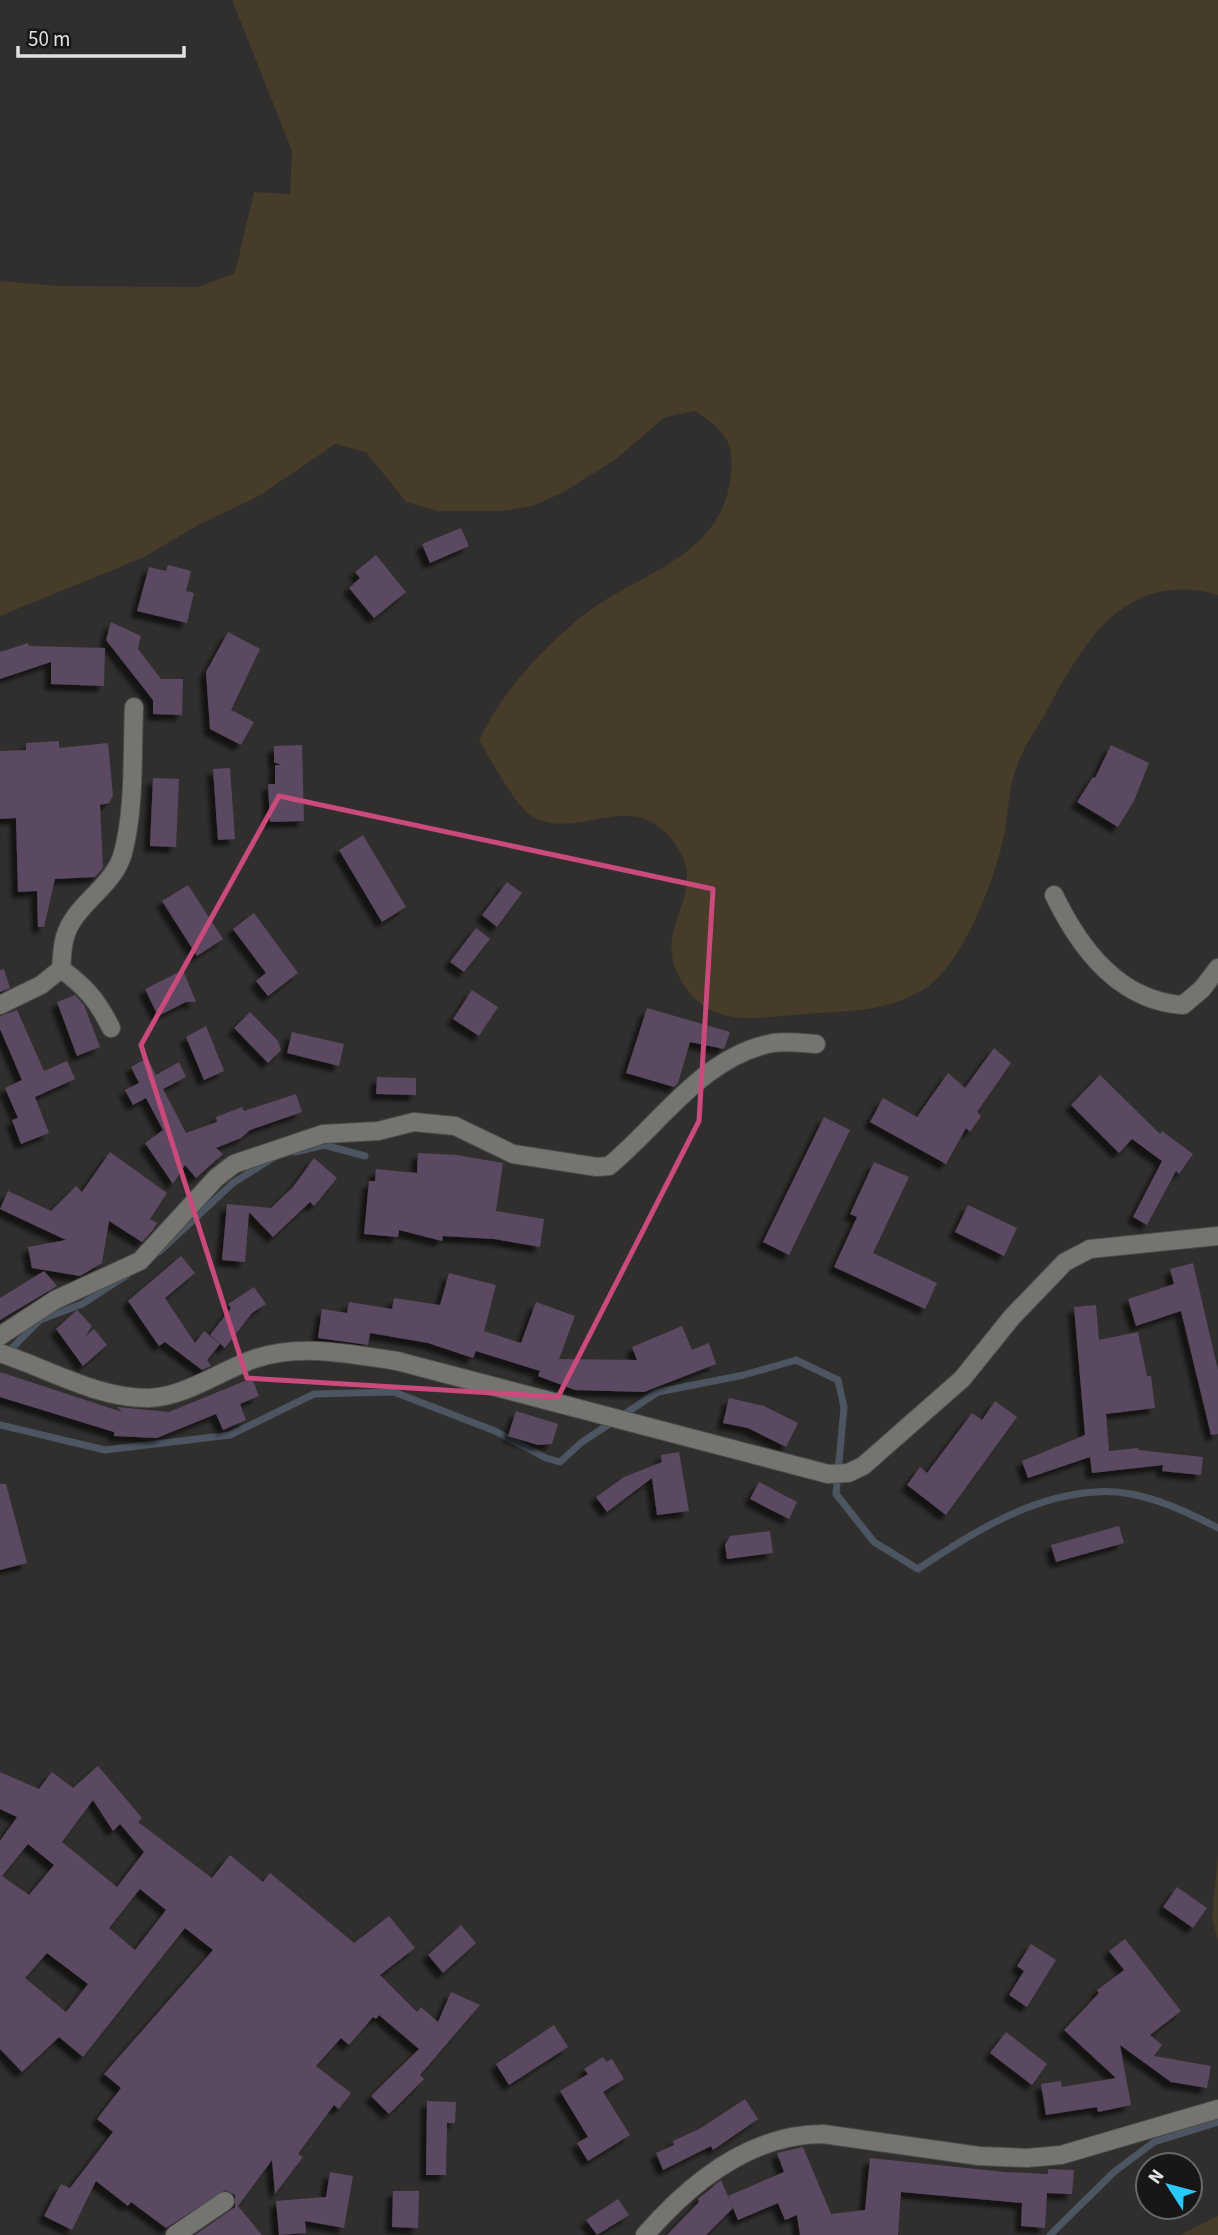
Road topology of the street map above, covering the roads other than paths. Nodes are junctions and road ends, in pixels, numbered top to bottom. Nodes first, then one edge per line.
1 (134, 707) dead end
2 (1054, 895) dead end
3 (1218, 968) edge
4 (61, 969) junction
5 (0, 1005) edge
6 (111, 1028) dead end
7 (816, 1044) dead end
8 (1218, 1237) edge
9 (0, 1336) edge
10 (6, 1355) edge
11 (1218, 2109) edge
12 (225, 2201) dead end
13 (175, 2235) edge
14 (645, 2235) edge

1 - 4 street
2 - 3 street
4 - 5 street
4 - 6 street
7 - 9 street
8 - 10 street
11 - 14 street
12 - 13 street

